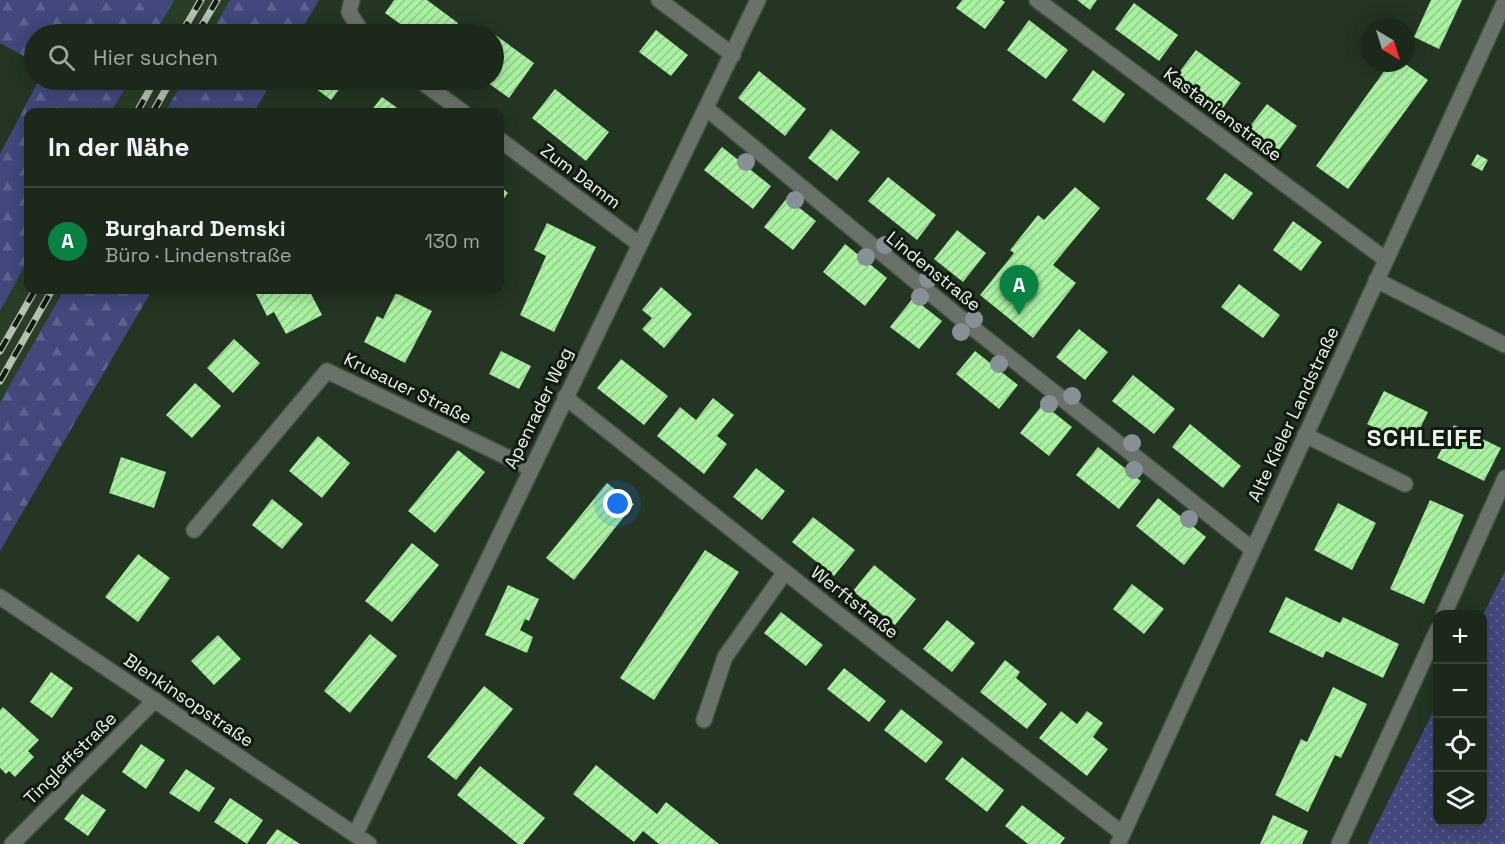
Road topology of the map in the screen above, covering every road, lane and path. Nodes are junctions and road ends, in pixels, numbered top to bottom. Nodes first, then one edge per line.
1 (352, 0) edge
2 (659, 0) edge
3 (758, 0) edge
4 (1037, 0) edge
5 (1505, 1) edge
6 (357, 24) edge
7 (733, 55) junction
8 (432, 90) edge
9 (457, 108) edge
10 (707, 109) junction
11 (504, 143) edge
12 (639, 244) junction
13 (1385, 259) junction
14 (1376, 280) junction
15 (1505, 345) edge
16 (565, 397) junction
17 (1305, 435) junction
18 (530, 468) junction
19 (1505, 478) edge
20 (1405, 484) dead end
21 (194, 530) dead end
22 (1252, 549) junction
23 (786, 572) junction
24 (0, 597) edge
25 (1446, 610) edge
26 (1433, 638) edge
27 (154, 700) junction
28 (704, 720) dead end
29 (356, 835) junction
30 (1120, 839) edge
31 (12, 844) edge
32 (369, 844) edge
33 (1339, 844) edge

1 - 6 street
2 - 7 street
3 - 7 street, Apenrader Weg
4 - 13 street, Kastanienstraße
5 - 13 street, Alte Kieler Landstraße
7 - 10 street, Apenrader Weg
8 - 9 street
10 - 12 street, Apenrader Weg
10 - 22 street, Lindenstraße
11 - 12 street, Zum Damm
12 - 16 street, Apenrader Weg
13 - 14 street, Alte Kieler Landstraße
14 - 15 street
14 - 17 street, Alte Kieler Landstraße
16 - 18 street, Apenrader Weg
16 - 23 street, Werftstraße
17 - 20 street
17 - 22 street, Alte Kieler Landstraße
18 - 21 street, Krusauer Straße
18 - 29 street, Apenrader Weg
19 - 25 street
22 - 30 street, Alte Kieler Landstraße
23 - 28 street
23 - 30 street, Werftstraße
24 - 27 street, Blenkinsopstraße
26 - 33 street
27 - 29 street, Blenkinsopstraße
27 - 31 street, Tingleffstraße
29 - 32 street, Blenkinsopstraße

